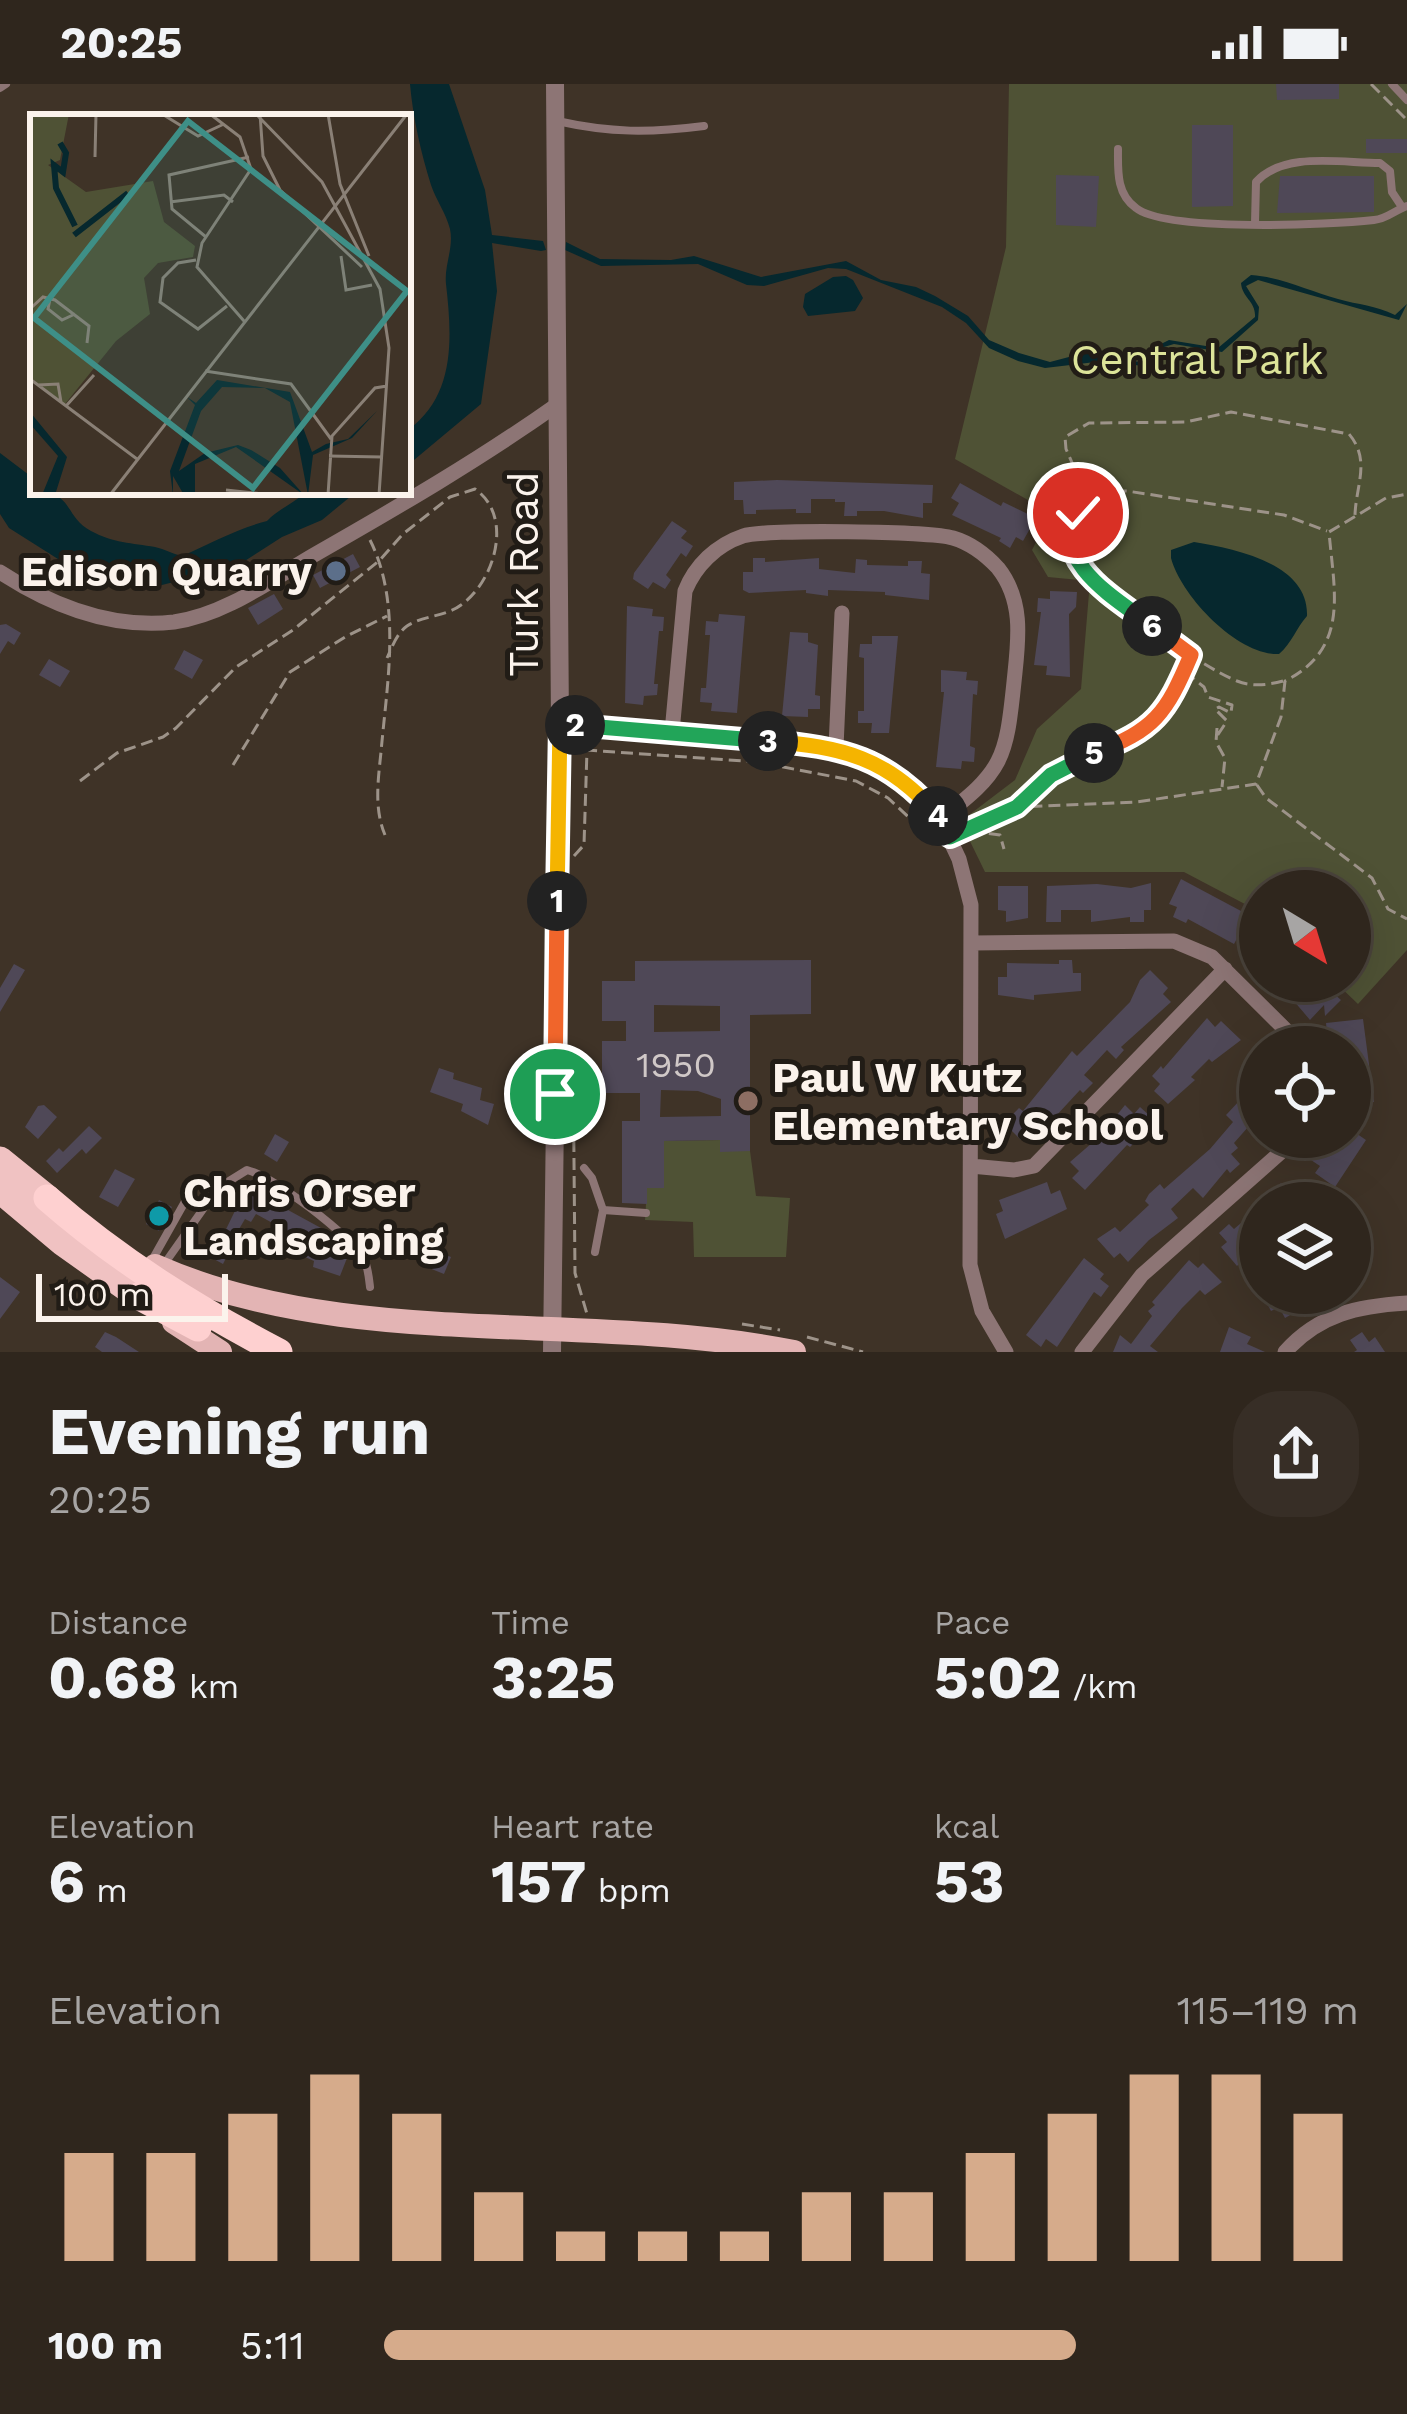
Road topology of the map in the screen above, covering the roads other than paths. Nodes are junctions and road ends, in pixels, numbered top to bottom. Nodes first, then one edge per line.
1 (555, 84) edge
2 (1392, 84) edge
3 (1407, 100) edge
4 (555, 120) junction
5 (704, 126) dead end
6 (1118, 149) dead end
7 (1404, 207) edge
8 (1256, 223) junction
9 (558, 404) junction
10 (0, 572) edge
11 (842, 613) dead end
12 (560, 724) junction
13 (672, 732) junction
14 (836, 747) junction
15 (940, 819) junction
16 (973, 943) junction
17 (1226, 969) junction
18 (1283, 1026) edge
19 (1274, 1158) edge
20 (0, 1160) edge
21 (971, 1166) junction
22 (584, 1168) dead end
23 (0, 1190) edge
24 (191, 1191) dead end
25 (47, 1198) junction
26 (603, 1210) junction
27 (646, 1213) dead end
28 (595, 1252) dead end
29 (156, 1266) junction
30 (370, 1288) dead end
31 (138, 1296) junction
32 (1407, 1304) edge
33 (552, 1345) edge
34 (787, 1351) edge
35 (220, 1352) edge
36 (243, 1352) edge
37 (279, 1352) edge
38 (1006, 1352) edge
39 (1082, 1352) edge
40 (1285, 1352) edge

1 - 4 street, Turk Road
2 - 3 lane
4 - 5 lane
4 - 9 street, Turk Road
6 - 8 lane
7 - 8 lane
7 - 8 lane
9 - 10 street
9 - 12 street, Turk Road
11 - 14 street
12 - 13 street
12 - 33 street, Turk Road
13 - 14 street
13 - 15 street
14 - 15 street
15 - 16 street
16 - 17 street
16 - 21 street
17 - 18 street
17 - 21 street
19 - 39 street
20 - 25 highway
21 - 38 street
22 - 26 lane
23 - 31 highway
24 - 29 lane
25 - 29 main road
25 - 37 highway
26 - 27 lane
26 - 28 lane
29 - 30 lane
29 - 33 main road
31 - 35 main road
31 - 36 highway
32 - 40 street
33 - 34 main road

